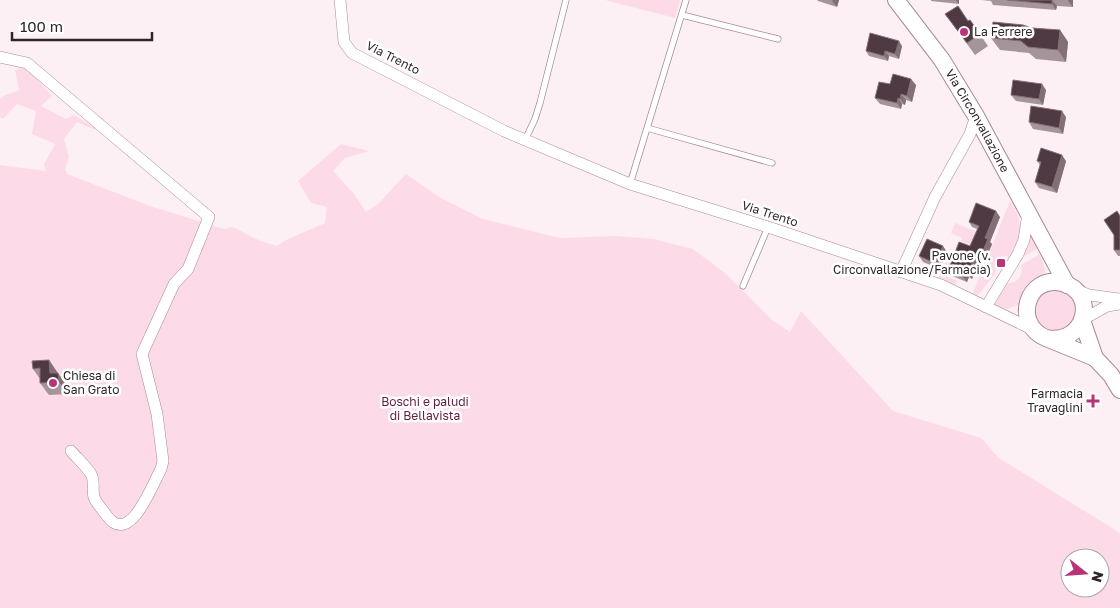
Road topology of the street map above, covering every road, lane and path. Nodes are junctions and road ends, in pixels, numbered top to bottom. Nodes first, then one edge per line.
1 (340, 0) edge
2 (566, 0) edge
3 (686, 0) edge
4 (897, 0) edge
5 (682, 14) junction
6 (778, 39) dead end
7 (0, 57) edge
8 (976, 116) junction
9 (646, 128) junction
10 (525, 140) junction
11 (772, 163) dead end
12 (630, 184) junction
13 (1028, 213) junction
14 (768, 227) junction
15 (1046, 248) junction
16 (901, 272) junction
17 (1044, 284) junction
18 (743, 286) dead end
19 (1071, 287) junction
20 (1120, 299) edge
21 (1120, 304) edge
22 (1027, 306) junction
23 (986, 307) junction
24 (999, 314) junction
25 (1082, 320) junction
26 (1040, 334) junction
27 (1095, 358) junction
28 (1120, 390) edge
29 (71, 451) dead end

1 - 10 street, Via Trento
2 - 10 lane
3 - 5 lane
4 - 8 main road, Via Circonvallazione
5 - 6 lane
5 - 9 lane
7 - 29 street
8 - 13 main road, Via Circonvallazione
8 - 16 street
9 - 11 lane
9 - 12 lane
10 - 12 street, Via Trento
12 - 14 street, Via Trento
13 - 15 main road, Via Circonvallazione
13 - 23 street
14 - 16 street, Via Trento
14 - 18 lane
15 - 17 main road, Via Circonvallazione
15 - 19 main road, Via Circonvallazione
16 - 23 street, Via Trento
17 - 19 main road
17 - 22 main road, Via Circonvallazione
19 - 20 street
19 - 25 main road, Via Circonvallazione
21 - 25 street
22 - 24 street
22 - 26 main road
23 - 24 street, Via Trento
24 - 26 street, Via Trento
25 - 26 main road
25 - 27 main road, Via Circonvallazione
26 - 27 main road, Via Circonvallazione
27 - 28 main road, Via Circonvallazione

